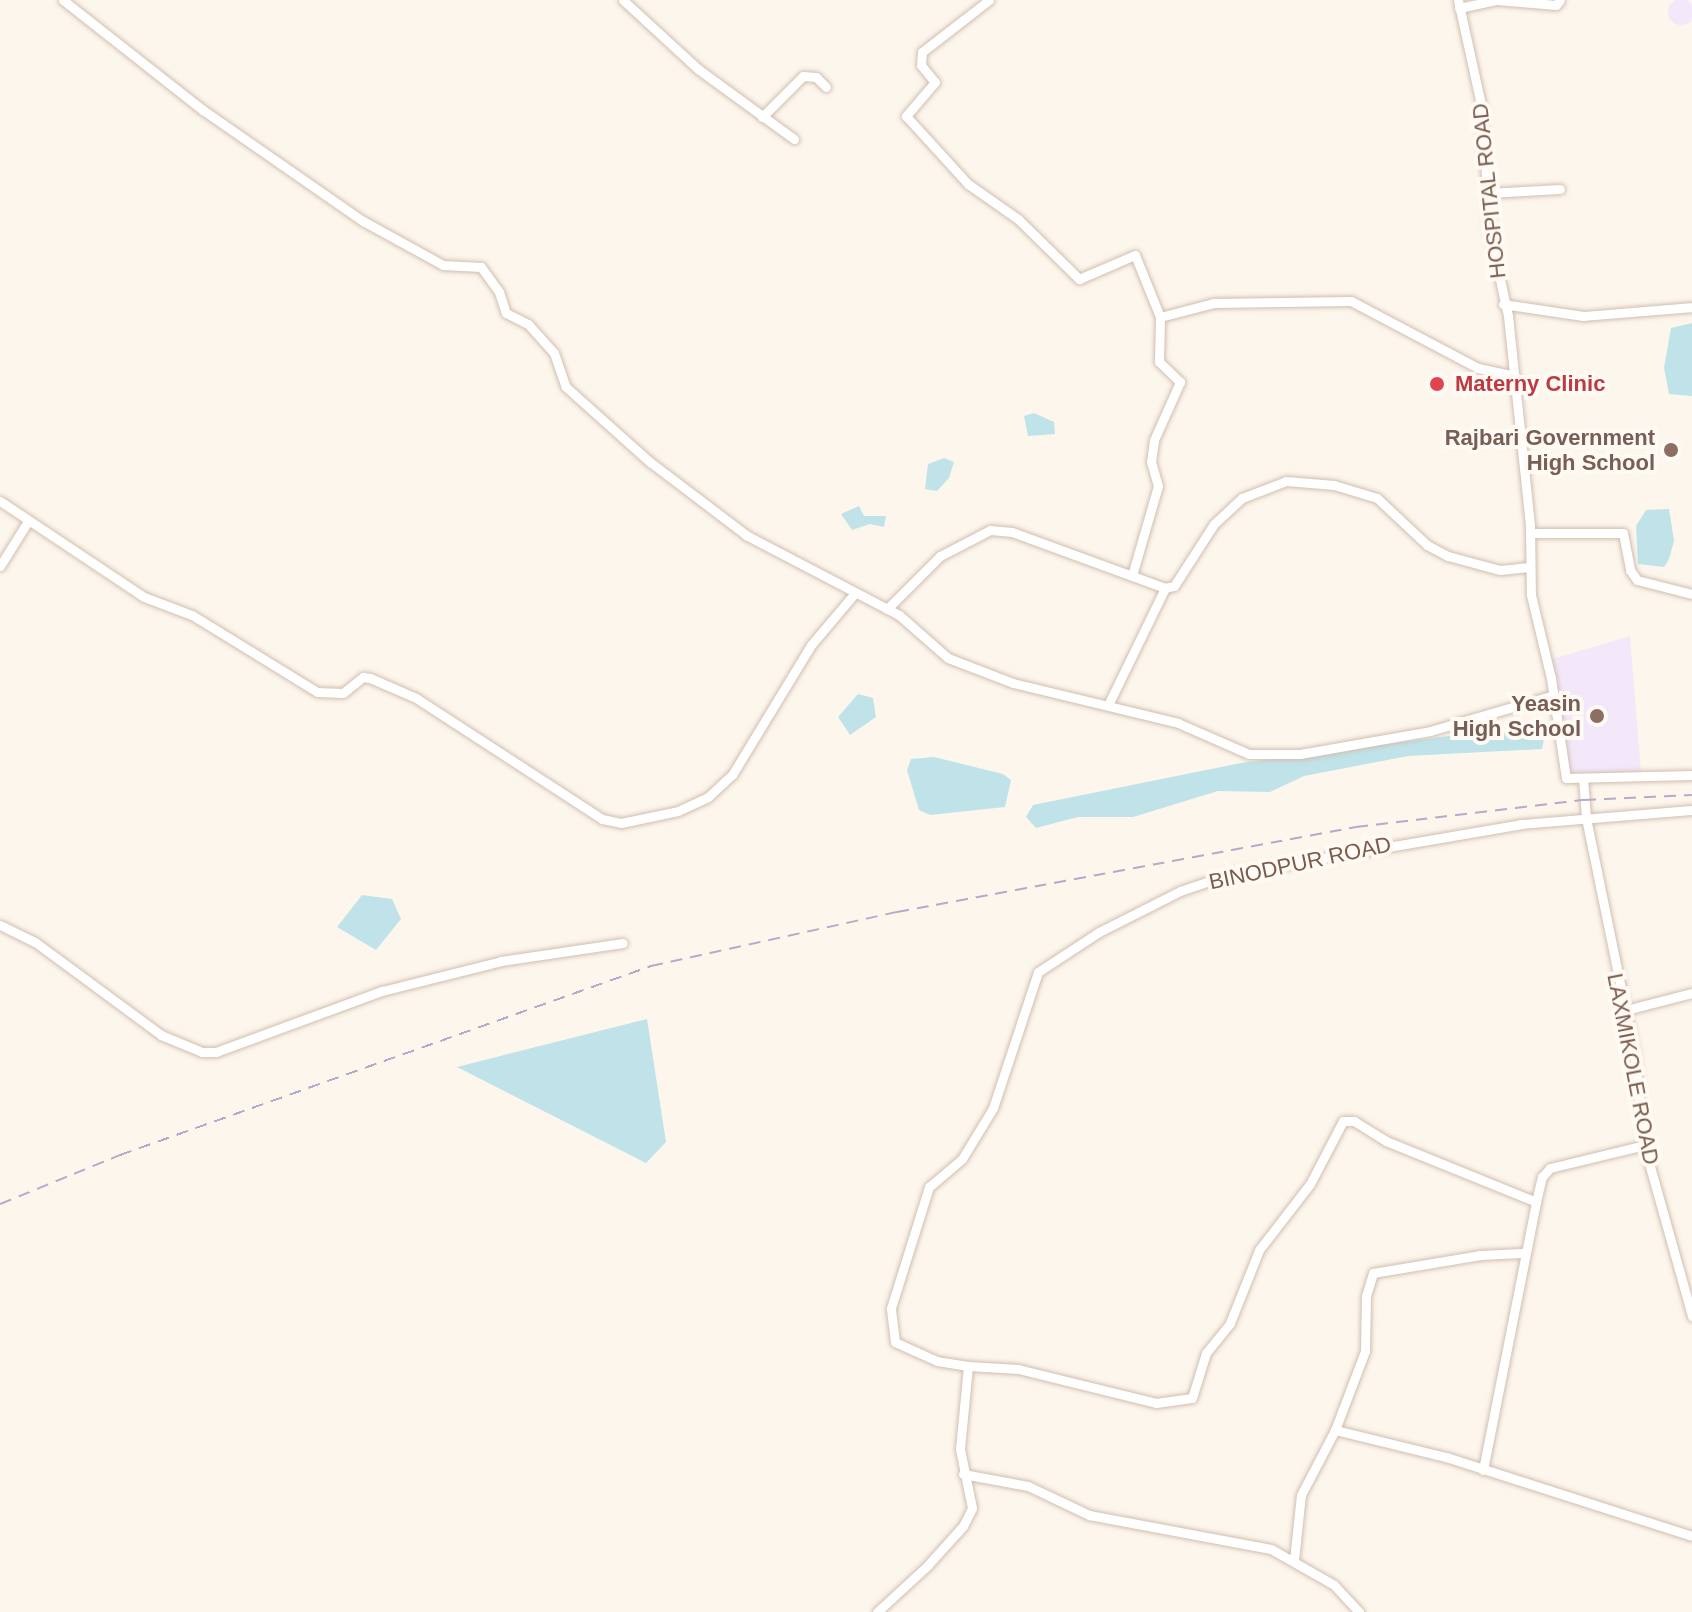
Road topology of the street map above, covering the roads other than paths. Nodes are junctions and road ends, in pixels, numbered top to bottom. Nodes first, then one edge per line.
1 (63, 0) edge
2 (623, 0) edge
3 (989, 0) edge
4 (1560, 0) edge
5 (1458, 4) edge
6 (826, 87) dead end
7 (762, 117) junction
8 (794, 139) dead end
9 (1560, 189) dead end
10 (1488, 193) junction
11 (1503, 304) junction
12 (1692, 307) edge
13 (1160, 317) junction
14 (1515, 376) junction
15 (0, 501) edge
16 (28, 521) junction
17 (1530, 533) junction
18 (0, 566) edge
19 (1530, 567) junction
20 (1133, 572) junction
21 (1165, 588) junction
22 (855, 593) junction
23 (1692, 594) edge
24 (887, 609) junction
25 (1554, 695) junction
26 (1108, 705) junction
27 (1692, 775) edge
28 (1583, 778) junction
29 (1692, 810) edge
30 (1586, 818) junction
31 (0, 925) edge
32 (623, 943) dead end
33 (1692, 996) edge
34 (1622, 1011) junction
35 (1644, 1145) junction
36 (1536, 1202) junction
37 (1522, 1253) junction
38 (1692, 1316) edge
39 (968, 1366) junction
40 (1335, 1430) junction
41 (1483, 1470) junction
42 (963, 1474) junction
43 (1692, 1536) edge
44 (1294, 1560) junction
45 (877, 1612) edge
46 (1359, 1612) edge

1 - 22 street
2 - 7 street
3 - 13 street
4 - 5 street
5 - 10 street, HOSPITAL ROAD
6 - 7 street
7 - 8 street
9 - 10 street
10 - 11 street, HOSPITAL ROAD
11 - 12 street
11 - 14 street, HOSPITAL ROAD
13 - 14 street
13 - 20 street
14 - 17 street, HOSPITAL ROAD
15 - 16 street
16 - 18 street
16 - 22 street
17 - 19 street, HOSPITAL ROAD
17 - 23 street
19 - 21 street
19 - 25 street, HOSPITAL ROAD
20 - 21 street
20 - 24 street
21 - 26 street
22 - 24 street
24 - 26 street
25 - 26 street
25 - 28 street, HOSPITAL ROAD
27 - 28 street
28 - 30 street, LAXMIKOLE ROAD
29 - 30 street
30 - 34 street, LAXMIKOLE ROAD
30 - 39 street, BINODPUR ROAD
31 - 32 street
33 - 34 street
34 - 35 street, LAXMIKOLE ROAD
35 - 36 street
35 - 38 street, LAXMIKOLE ROAD
36 - 37 street
36 - 39 street
37 - 40 street
37 - 41 street
39 - 42 street
40 - 41 street
40 - 44 street
41 - 43 street
42 - 44 street
42 - 45 street
44 - 46 street

